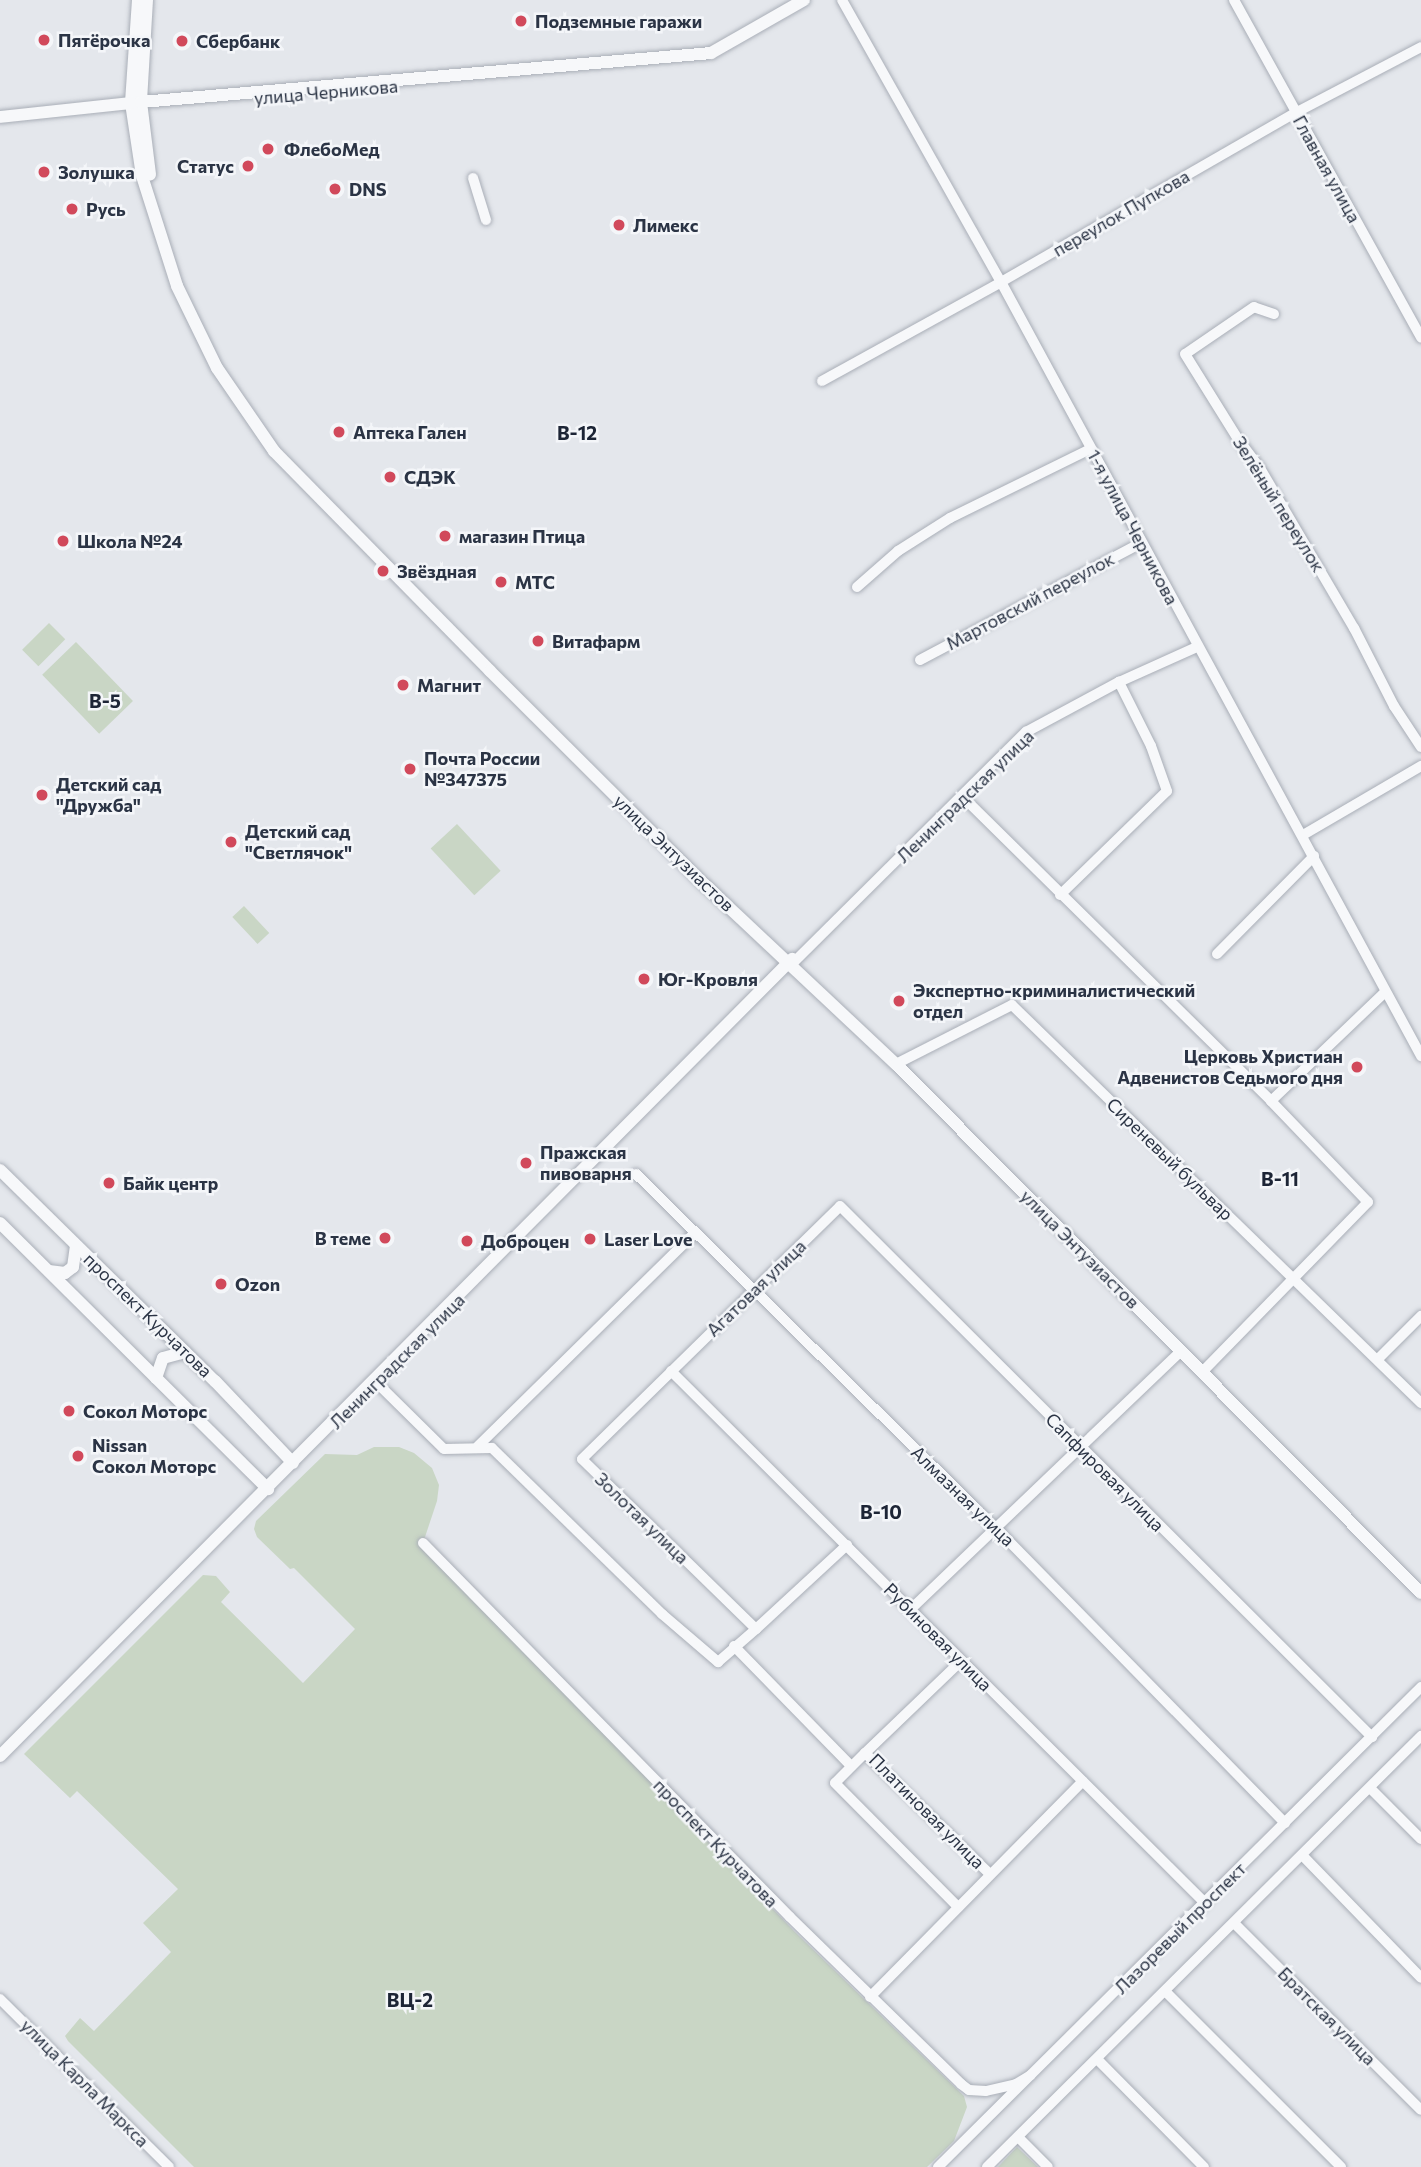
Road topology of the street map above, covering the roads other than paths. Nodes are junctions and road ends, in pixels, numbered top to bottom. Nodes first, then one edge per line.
1 (138, 0) edge
2 (146, 0) edge
3 (804, 0) edge
4 (842, 0) edge
5 (1234, 0) edge
6 (1421, 47) edge
7 (136, 106) junction
8 (1295, 113) junction
9 (0, 117) edge
10 (0, 123) edge
11 (473, 178) dead end
12 (486, 220) dead end
13 (1001, 282) junction
14 (1274, 314) dead end
15 (1421, 338) edge
16 (821, 381) dead end
17 (1090, 449) junction
18 (1141, 543) junction
19 (857, 587) dead end
20 (1197, 647) junction
21 (920, 660) dead end
22 (1119, 682) junction
23 (1421, 747) edge
24 (1421, 766) edge
25 (963, 797) junction
26 (1303, 835) junction
27 (1314, 856) junction
28 (1060, 895) junction
29 (1217, 954) dead end
30 (792, 961) junction
31 (1385, 992) junction
32 (1421, 1056) edge
33 (896, 1064) junction
34 (1271, 1101) junction
35 (0, 1170) edge
36 (636, 1174) dead end
37 (840, 1206) joint
38 (0, 1223) edge
39 (694, 1234) junction
40 (76, 1246) junction
41 (49, 1271) junction
42 (1293, 1278) junction
43 (753, 1292) junction
44 (1421, 1316) edge
45 (1181, 1351) junction
46 (185, 1352) junction
47 (1378, 1359) junction
48 (671, 1371) junction
49 (1203, 1371) junction
50 (156, 1378) junction
51 (376, 1382) junction
52 (1421, 1403) edge
53 (478, 1446) junction
54 (1082, 1449) junction
55 (292, 1462) junction
56 (267, 1489) junction
57 (996, 1528) junction
58 (423, 1543) dead end
59 (847, 1545) junction
60 (1421, 1593) edge
61 (911, 1609) junction
62 (755, 1629) junction
63 (734, 1646) junction
64 (961, 1661) junction
65 (1421, 1687) edge
66 (1421, 1736) edge
67 (1372, 1737) junction
68 (865, 1753) junction
69 (0, 1757) edge
70 (851, 1766) junction
71 (1083, 1781) junction
72 (1370, 1787) junction
73 (1285, 1823) junction
74 (1421, 1839) edge
75 (1302, 1855) junction
76 (990, 1874) junction
77 (1205, 1903) junction
78 (958, 1907) junction
79 (1234, 1923) junction
80 (1421, 1978) edge
81 (1165, 1991) junction
82 (870, 1997) junction
83 (0, 1999) edge
84 (1097, 2059) junction
85 (1031, 2075) junction
86 (1421, 2110) edge
87 (1018, 2137) junction
88 (169, 2167) edge
89 (938, 2167) edge
90 (987, 2167) edge
91 (1048, 2167) edge
92 (1204, 2167) edge
93 (1340, 2167) edge

1 - 7 street, улица Энтузиастов
2 - 7 street
3 - 7 street, улица Черникова
4 - 13 street, 1-я улица Черникова
5 - 8 street, Главная улица
6 - 8 street, переулок Пупкова
7 - 9 street, улица Черникова
7 - 10 street, улица Черникова
7 - 30 street, улица Энтузиастов
8 - 13 street, переулок Пупкова
8 - 15 street, Главная улица
11 - 12 street
13 - 16 street, переулок Пупкова
13 - 17 street, 1-я улица Черникова
14 - 23 street, Зелёный переулок
17 - 18 street, 1-я улица Черникова
17 - 19 street
18 - 20 street, 1-я улица Черникова
18 - 21 street, Мартовский переулок
20 - 22 street, Ленинградская улица
20 - 26 street, 1-я улица Черникова
22 - 25 street, Ленинградская улица
22 - 28 street
24 - 26 street
25 - 28 street
25 - 30 street, Ленинградская улица
26 - 27 street, 1-я улица Черникова
27 - 29 street
27 - 31 street, 1-я улица Черникова
28 - 34 street
30 - 33 street, улица Энтузиастов
30 - 51 street, Ленинградская улица
30 - 55 street
31 - 32 street, 1-я улица Черникова
31 - 34 street
33 - 42 street, Сиреневый бульвар
33 - 45 street, улица Энтузиастов
34 - 42 street
35 - 40 street, проспект Курчатова
36 - 39 street, Алмазная улица
37 - 43 street, Агатовая улица
37 - 54 street, Сапфировая улица
38 - 41 street
39 - 43 street, Алмазная улица
39 - 53 street
40 - 41 street
40 - 46 street, проспект Курчатова
41 - 50 street
42 - 47 street, Сиреневый бульвар
42 - 49 street
43 - 48 street, Агатовая улица
43 - 57 street, Алмазная улица
44 - 47 street
45 - 49 street, улица Энтузиастов
45 - 54 street
46 - 50 street
46 - 55 street, проспект Курчатова
47 - 52 street, Сиреневый бульвар
48 - 59 street, Рубиновая улица
48 - 62 street, Золотая улица
49 - 60 street, улица Энтузиастов
50 - 56 street
51 - 53 street
51 - 55 street, Ленинградская улица
53 - 63 street
54 - 57 street
54 - 67 street, Сапфировая улица
55 - 56 street, Ленинградская улица
56 - 69 street, Ленинградская улица
57 - 61 street
57 - 73 street, Алмазная улица
58 - 82 street, проспект Курчатова
59 - 61 street, Рубиновая улица
59 - 62 street
61 - 64 street, Рубиновая улица
62 - 63 street
63 - 70 street
64 - 68 street, Платиновая улица
64 - 71 street, Рубиновая улица
65 - 67 street, Лазоревый проспект
66 - 72 street, Лазоревый проспект
67 - 73 street, Лазоревый проспект
68 - 70 street
68 - 76 street, Платиновая улица
70 - 78 street
71 - 76 street
71 - 77 street, Рубиновая улица
72 - 74 street
72 - 75 street, Лазоревый проспект
73 - 77 street, Лазоревый проспект
75 - 79 street, Лазоревый проспект
75 - 80 street
76 - 78 street
77 - 85 street, Лазоревый проспект
78 - 82 street
79 - 81 street, Лазоревый проспект
79 - 86 street, Братская улица
81 - 84 street, Лазоревый проспект
81 - 93 street
82 - 85 street, проспект Курчатова
83 - 88 street, улица Карла Маркса
84 - 87 street, Лазоревый проспект
84 - 92 street
85 - 89 street, Лазоревый проспект
87 - 90 street, Лазоревый проспект
87 - 91 street

